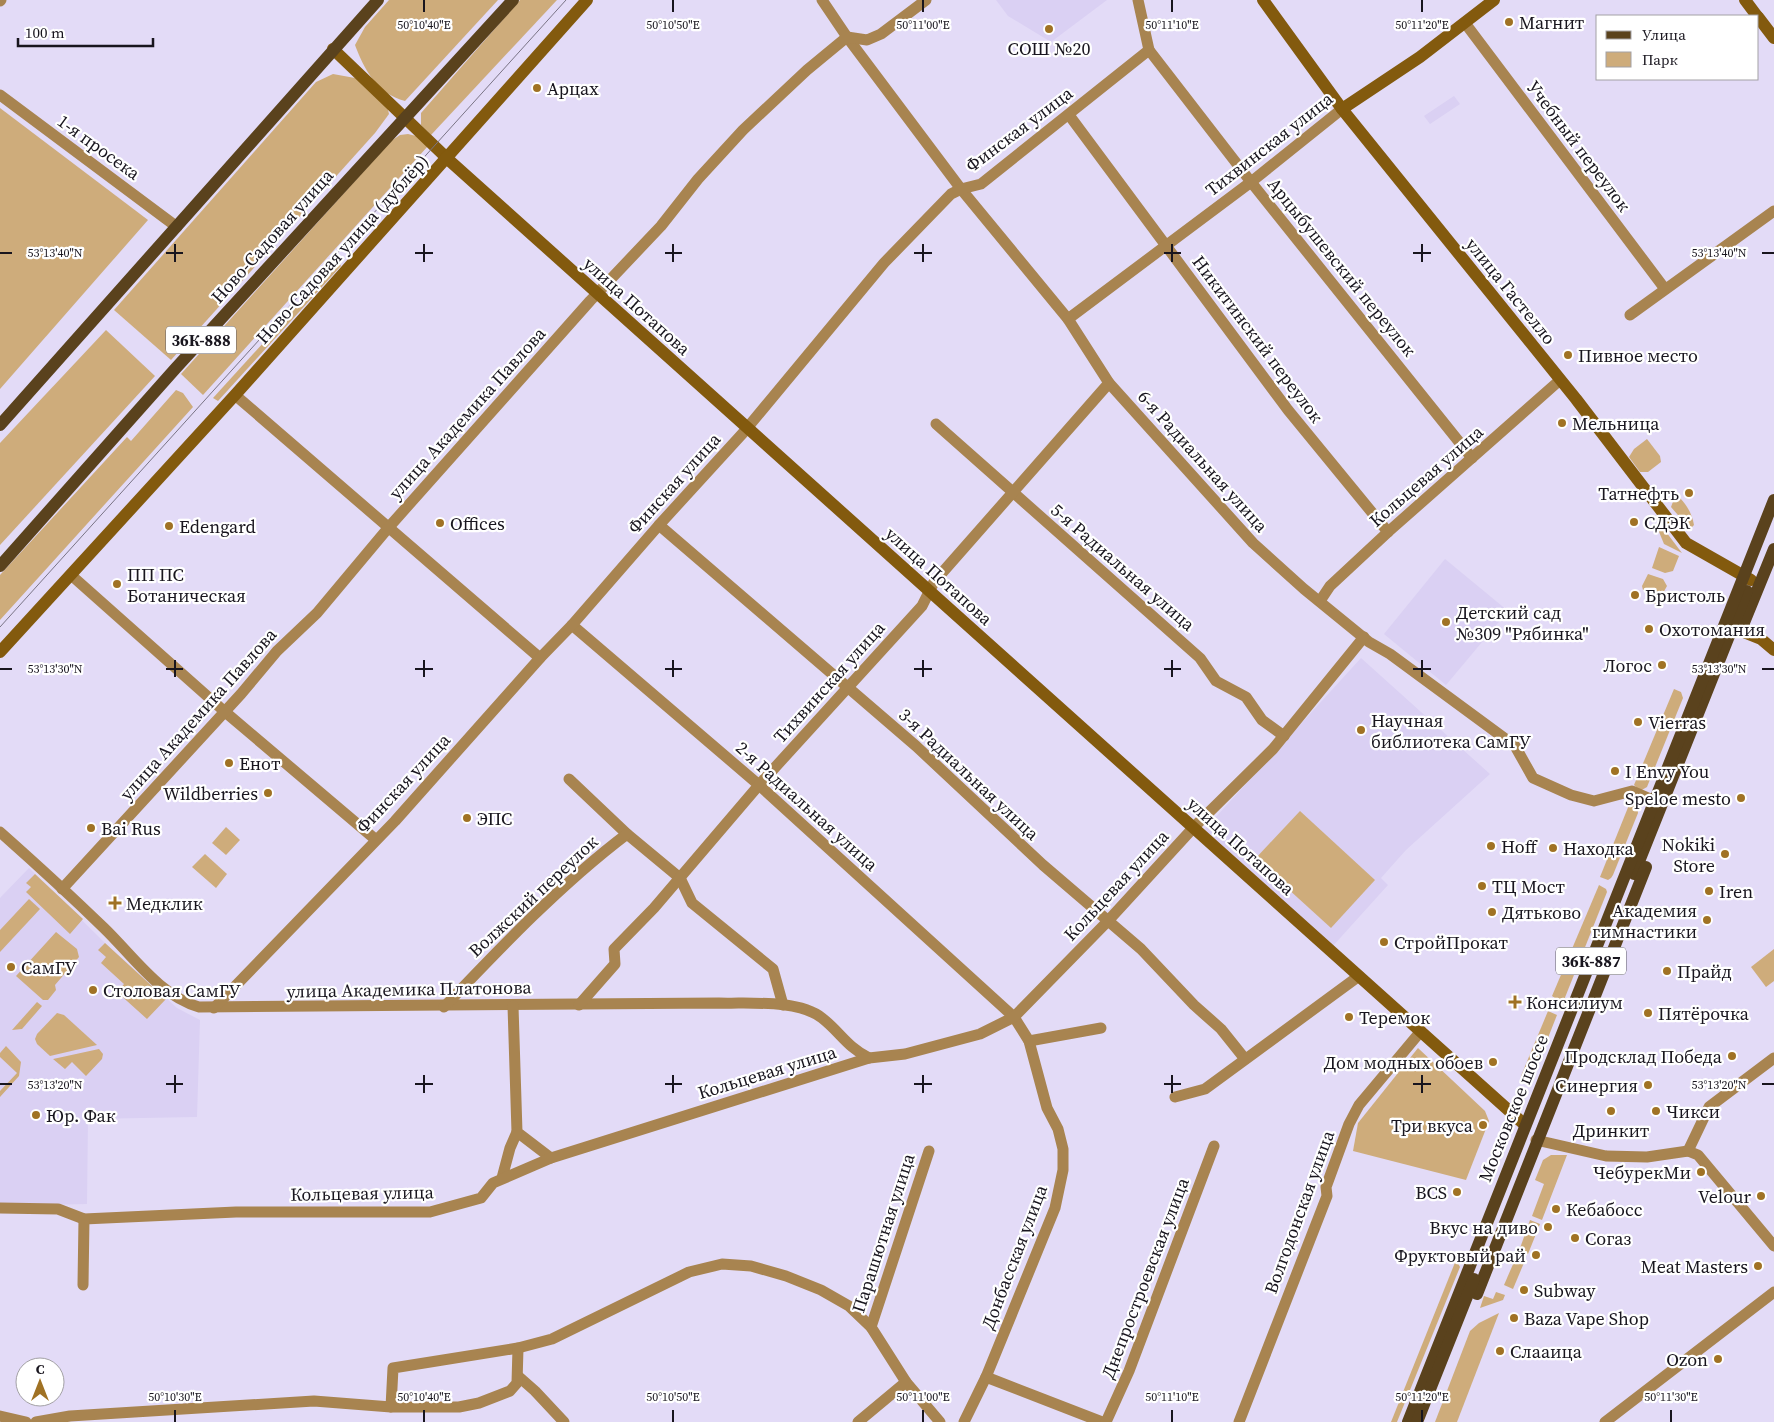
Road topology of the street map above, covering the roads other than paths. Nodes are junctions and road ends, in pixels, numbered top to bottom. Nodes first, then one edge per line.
1 (378, 0) edge
2 (513, 0) edge
3 (587, 0) edge
4 (822, 0) edge
5 (926, 0) edge
6 (1138, 0) edge
7 (1263, 0) edge
8 (1494, 0) edge
9 (1745, 0) edge
10 (1756, 15) edge
11 (1759, 19) edge
12 (1465, 23) junction
13 (847, 37) junction
14 (1774, 38) edge
15 (333, 50) junction
16 (1149, 50) junction
17 (0, 95) edge
18 (1342, 108) junction
19 (1069, 115) junction
20 (403, 117) junction
21 (446, 158) junction
22 (1251, 182) junction
23 (961, 189) junction
24 (1774, 211) edge
25 (177, 227) junction
26 (1166, 246) junction
27 (1665, 290) junction
28 (597, 293) junction
29 (1630, 315) dead end
30 (1068, 319) junction
31 (1560, 380) junction
32 (1109, 383) junction
33 (235, 395) junction
34 (936, 424) dead end
35 (0, 425) edge
36 (747, 427) junction
37 (1472, 458) junction
38 (1012, 493) junction
39 (1774, 500) edge
40 (1774, 523) edge
41 (659, 525) junction
42 (389, 527) junction
43 (1388, 532) junction
44 (1774, 548) edge
45 (0, 566) edge
46 (72, 575) junction
47 (1748, 578) junction
48 (931, 592) junction
49 (1320, 601) junction
50 (572, 625) junction
51 (1741, 630) junction
52 (1364, 637) junction
53 (1774, 650) edge
54 (0, 652) edge
55 (540, 658) junction
56 (847, 688) junction
57 (224, 712) junction
58 (1284, 736) junction
59 (568, 779) dead end
60 (759, 785) junction
61 (1658, 802) junction
62 (1194, 827) junction
63 (0, 832) edge
64 (627, 834) junction
65 (375, 839) junction
66 (680, 878) junction
67 (62, 889) junction
68 (1107, 922) junction
69 (1359, 976) junction
70 (579, 1005) junction
71 (783, 1005) junction
72 (513, 1006) junction
73 (444, 1007) junction
74 (214, 1008) junction
75 (1014, 1017) junction
76 (1101, 1028) dead end
77 (1421, 1031) junction
78 (1029, 1041) junction
79 (869, 1058) junction
80 (1774, 1058) edge
81 (1245, 1059) junction
82 (1175, 1097) dead end
83 (517, 1132) junction
84 (1531, 1132) junction
85 (1214, 1146) dead end
86 (929, 1151) dead end
87 (1688, 1151) junction
88 (551, 1158) junction
89 (502, 1178) junction
90 (0, 1208) edge
91 (84, 1219) junction
92 (1774, 1246) edge
93 (83, 1285) dead end
94 (1774, 1292) edge
95 (871, 1327) junction
96 (518, 1348) junction
97 (518, 1376) junction
98 (986, 1377) junction
99 (906, 1382) junction
100 (391, 1407) junction
101 (0, 1416) edge
102 (26, 1422) edge
103 (36, 1422) edge
104 (564, 1422) edge
105 (858, 1422) edge
106 (940, 1422) edge
107 (964, 1422) edge
108 (1102, 1422) edge
109 (1106, 1422) edge
110 (1239, 1422) edge
111 (1408, 1422) edge
112 (1418, 1422) edge
113 (1426, 1422) edge
114 (1605, 1422) edge

1 - 15 main road
2 - 20 main road, Ново-Садовая улица / 36К-888
3 - 21 street, Ново-Садовая улица (дублёр)
4 - 13 street, 6-я Радиальная улица
5 - 13 street
6 - 16 street
7 - 18 street, улица Гастелло
8 - 12 street, Тихвинская улица
9 - 10 street
11 - 14 street
12 - 18 street, Тихвинская улица
12 - 27 street, Учебный переулок
13 - 23 street, 6-я Радиальная улица
13 - 28 street, улица Академика Павлова
15 - 20 street, улица Потапова
15 - 25 main road
16 - 19 street, Финская улица
16 - 22 street, Арцыбушевский переулок
17 - 25 street, 1-я просека
18 - 22 street, Тихвинская улица
18 - 31 street, улица Гастелло
19 - 23 street, Финская улица
19 - 26 street, Никитинский переулок
20 - 21 street, улица Потапова
20 - 45 main road, Ново-Садовая улица / 36К-888
21 - 28 street, улица Потапова
21 - 33 street, Ново-Садовая улица (дублёр)
22 - 26 street, Тихвинская улица
22 - 37 street, Арцыбушевский переулок
23 - 30 street, 6-я Радиальная улица
23 - 36 street, Финская улица
24 - 27 street
25 - 35 main road
26 - 30 street, Тихвинская улица
26 - 43 street, Никитинский переулок
27 - 29 street
28 - 36 street, улица Потапова
28 - 42 street, улица Академика Павлова
30 - 32 street, 6-я Радиальная улица
31 - 37 street, Кольцевая улица
31 - 47 street, улица Гастелло
32 - 38 street, Тихвинская улица
32 - 49 street, 6-я Радиальная улица
33 - 42 street
33 - 46 street, Ново-Садовая улица (дублёр)
34 - 38 street, 5-я Радиальная улица
36 - 41 street, Финская улица
36 - 48 street, улица Потапова
37 - 43 street, Кольцевая улица
38 - 48 street, Тихвинская улица
38 - 58 street, 5-я Радиальная улица
39 - 47 main road, Московское шоссе / 36К-887
40 - 47 main road, Московское шоссе / 36К-887
41 - 50 street, Финская улица
41 - 56 street, 3-я Радиальная улица
42 - 55 street
42 - 57 street, улица Академика Павлова
43 - 49 street, Кольцевая улица
44 - 51 main road, Московское шоссе / 36К-887
46 - 54 street, Ново-Садовая улица (дублёр)
46 - 57 street
47 - 61 main road, Московское шоссе / 36К-887
48 - 56 street, Тихвинская улица
48 - 62 street, улица Потапова
49 - 52 street, 6-я Радиальная улица
50 - 55 street, Финская улица
50 - 60 street, 2-я Радиальная улица
51 - 53 street
51 - 84 main road, Московское шоссе / 36К-887
52 - 58 street, Кольцевая улица
52 - 61 street, 6-я Радиальная улица
55 - 65 street, Финская улица
56 - 60 street, Тихвинская улица
56 - 68 street, 3-я Радиальная улица
57 - 65 street
57 - 67 street, улица Академика Павлова
58 - 62 street, Кольцевая улица
59 - 64 street
60 - 66 street, Тихвинская улица
60 - 75 street, 2-я Радиальная улица
61 - 84 main road, Московское шоссе / 36К-887
62 - 68 street, Кольцевая улица
62 - 69 street, улица Потапова
63 - 67 street, улица Академика Платонова
64 - 66 street
64 - 73 street, Волжский переулок
65 - 74 street, Финская улица
66 - 70 street, Тихвинская улица
66 - 71 street
67 - 74 street, улица Академика Платонова
68 - 75 street, Кольцевая улица
68 - 81 street, 3-я Радиальная улица
69 - 77 street, улица Потапова
69 - 81 street
70 - 71 street, улица Академика Платонова
70 - 72 street, улица Академика Платонова
71 - 79 street, улица Академика Платонова
72 - 73 street, улица Академика Платонова
72 - 83 street
73 - 74 street, улица Академика Платонова
75 - 78 street, Донбасская улица
75 - 79 street, Кольцевая улица
76 - 78 street
77 - 84 street, улица Потапова
77 - 110 street, Волгодонская улица
78 - 98 street, Донбасская улица
79 - 88 street, Кольцевая улица
80 - 87 street
81 - 82 street
83 - 88 street
83 - 89 street
84 - 87 street
84 - 111 main road, Московское шоссе / 36К-887
84 - 112 main road, Московское шоссе / 36К-887
84 - 113 main road, Московское шоссе / 36К-887
85 - 109 street, Днепростроевская улица
86 - 95 street, Парашютная улица
87 - 92 street
88 - 89 street, Кольцевая улица
89 - 91 street, Кольцевая улица
90 - 91 street, Кольцевая улица
91 - 93 street
94 - 114 street
95 - 96 street
95 - 99 street
96 - 97 street
96 - 100 street
97 - 100 street
97 - 104 street
98 - 107 street, Донбасская улица
98 - 108 street
99 - 105 street
99 - 106 street
100 - 103 street
101 - 102 street

